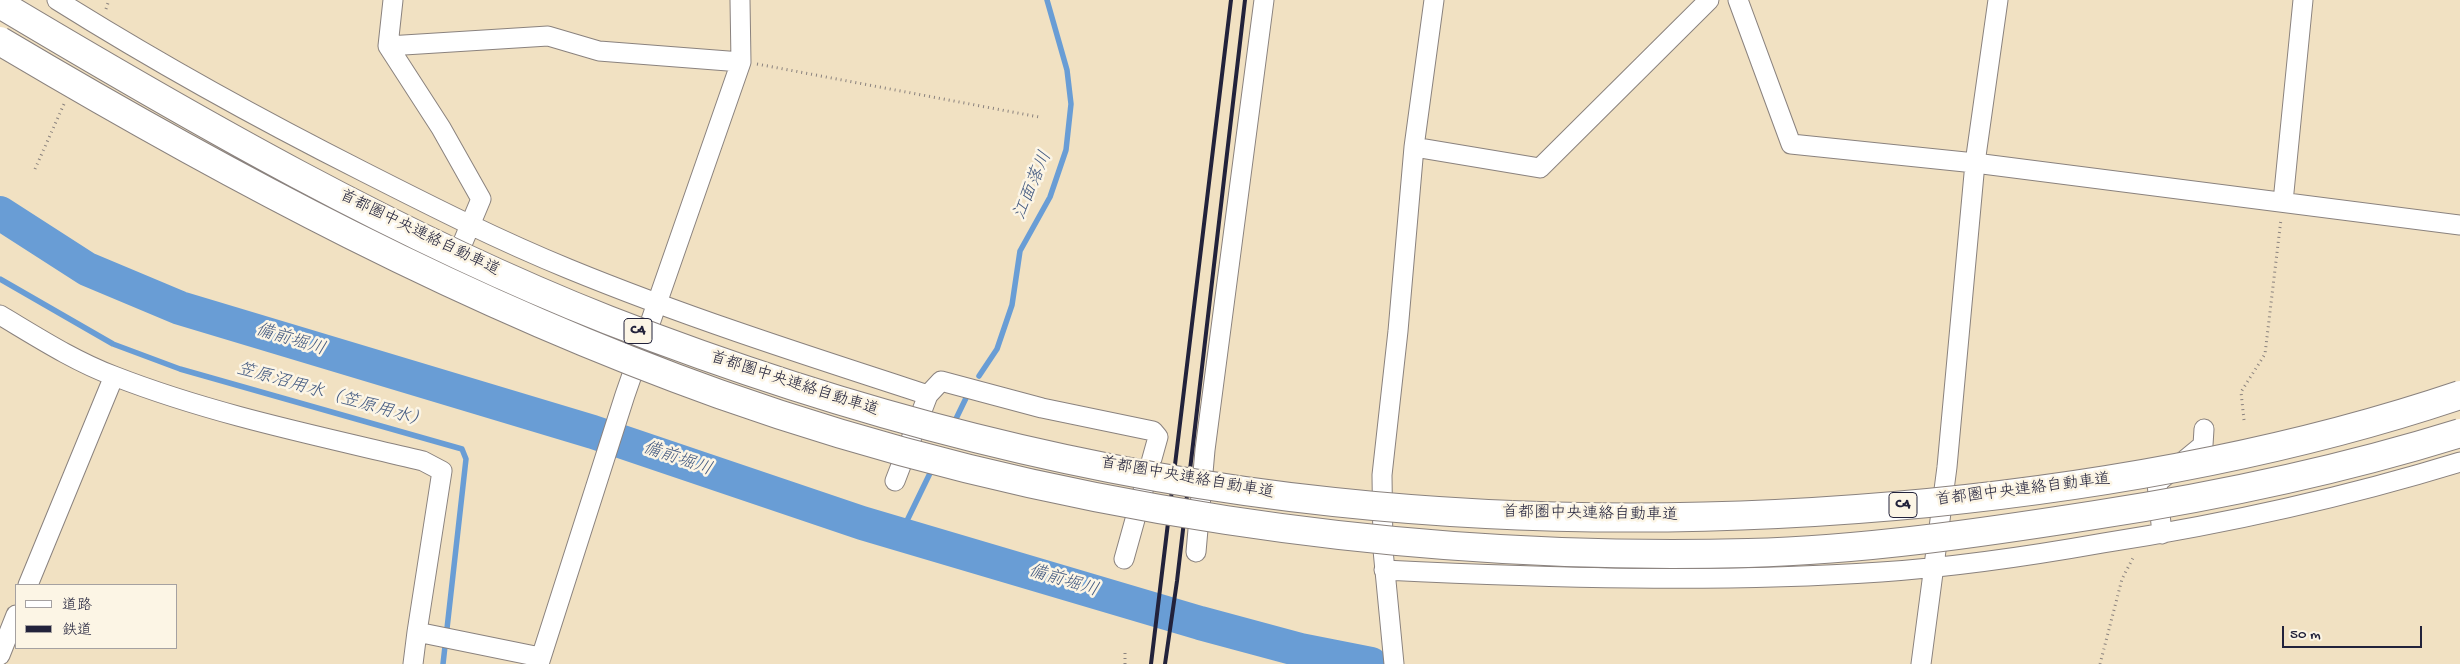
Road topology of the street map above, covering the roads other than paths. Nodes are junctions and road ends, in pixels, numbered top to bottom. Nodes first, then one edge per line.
1 (57, 0) edge
2 (394, 0) edge
3 (740, 0) edge
4 (1264, 0) edge
5 (1434, 0) edge
6 (1709, 0) edge
7 (1738, 0) edge
8 (1998, 0) edge
9 (2303, 0) edge
10 (0, 4) edge
11 (0, 42) edge
12 (388, 46) junction
13 (742, 62) junction
14 (1414, 147) junction
15 (1975, 164) junction
16 (2282, 202) junction
17 (2460, 225) edge
18 (470, 226) junction
19 (450, 272) dead end
20 (658, 303) junction
21 (0, 316) edge
22 (114, 376) junction
23 (928, 395) junction
24 (2460, 395) edge
25 (2204, 429) dead end
26 (2460, 433) edge
27 (2460, 462) edge
28 (894, 482) dead end
29 (2162, 534) junction
30 (1196, 552) dead end
31 (1124, 559) dead end
32 (1933, 567) junction
33 (1384, 570) junction
34 (28, 584) edge
35 (15, 617) edge
36 (417, 632) junction
37 (0, 654) edge
38 (540, 661) edge
39 (413, 664) edge
40 (1394, 664) edge
41 (1921, 664) edge

1 - 18 street
2 - 12 street
3 - 13 street
4 - 30 street
5 - 14 street
6 - 14 street
7 - 15 street
8 - 15 street
9 - 16 street
10 - 24 highway, 首都圏中央連絡自動車道 / C4, bridge
11 - 26 highway, 首都圏中央連絡自動車道 / C4, bridge
12 - 13 street
12 - 18 street
13 - 20 street
14 - 33 street
15 - 16 street
15 - 32 street
16 - 17 street
18 - 19 street
18 - 20 street
20 - 23 street
20 - 38 street
21 - 22 street
22 - 34 street
22 - 36 street
23 - 28 street
23 - 31 street
25 - 29 street
27 - 29 street
29 - 32 street
32 - 33 street
32 - 41 street
33 - 40 street
35 - 37 street
36 - 38 street
36 - 39 street

